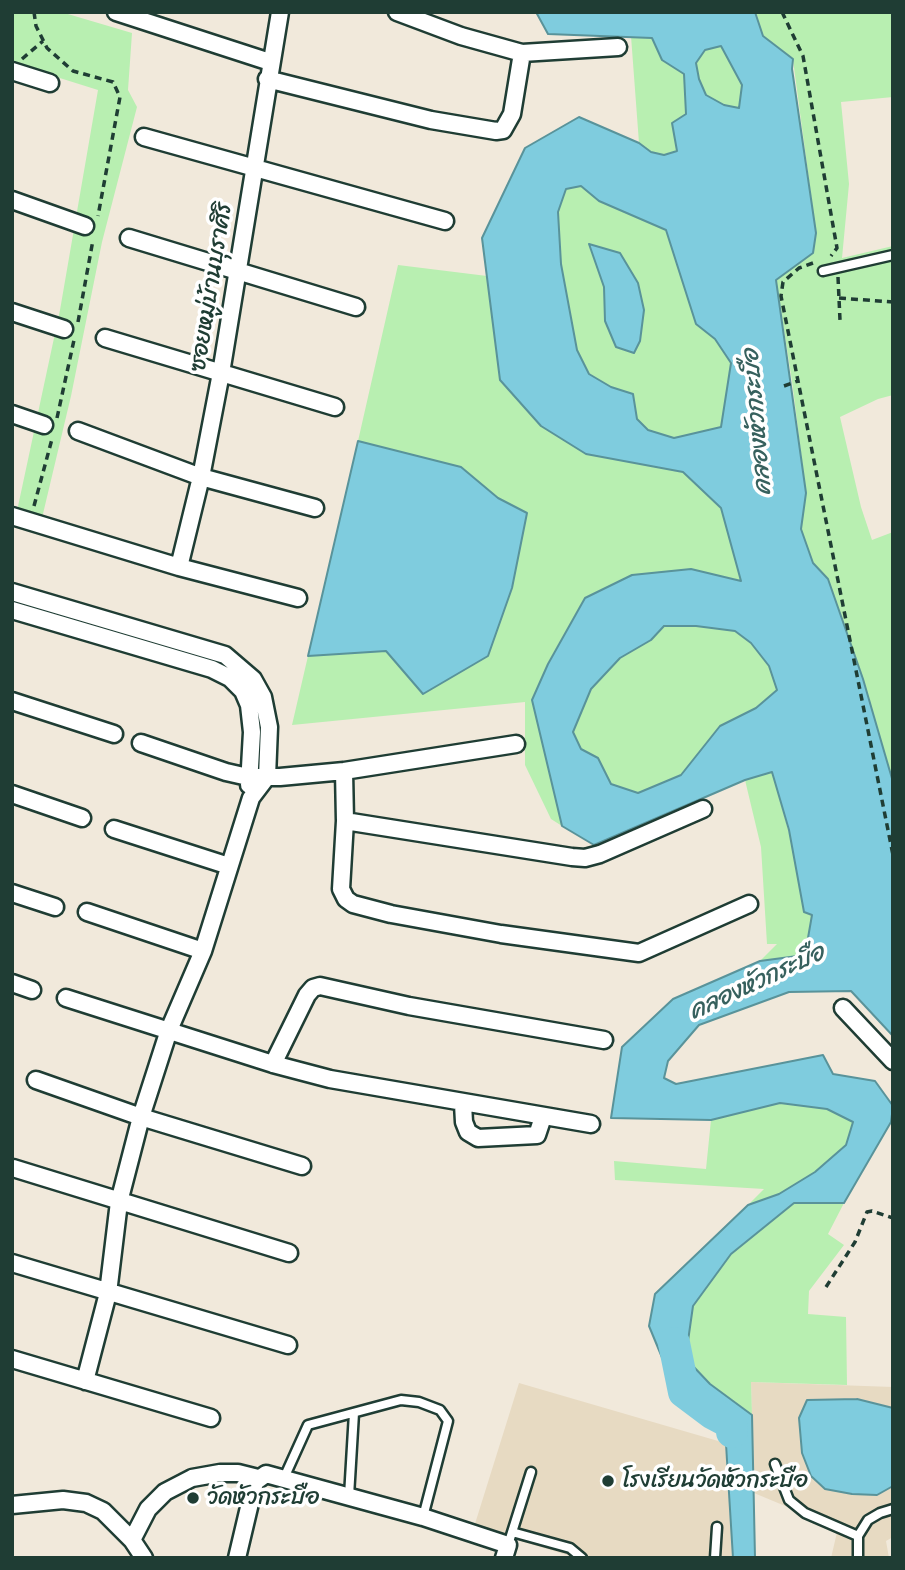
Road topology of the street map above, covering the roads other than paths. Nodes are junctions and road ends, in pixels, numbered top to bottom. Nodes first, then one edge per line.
1 (116, 12) edge
2 (280, 12) edge
3 (397, 12) edge
4 (618, 47) dead end
5 (522, 53) junction
6 (270, 62) junction
7 (12, 69) edge
8 (267, 79) junction
9 (50, 83) dead end
10 (144, 137) dead end
11 (255, 168) junction
12 (12, 200) edge
13 (445, 221) dead end
14 (91, 230) road end
15 (129, 237) dead end
16 (893, 255) edge
17 (239, 271) junction
18 (823, 271) dead end
19 (356, 307) dead end
20 (12, 312) edge
21 (64, 329) dead end
22 (105, 338) dead end
23 (221, 373) junction
24 (335, 407) dead end
25 (12, 414) edge
26 (51, 429) road end
27 (78, 432) dead end
28 (201, 477) junction
29 (315, 508) dead end
30 (12, 516) edge
31 (179, 567) junction
32 (12, 592) edge
33 (298, 598) dead end
34 (12, 610) edge
35 (106, 620) junction
36 (101, 636) junction
37 (215, 661) junction
38 (12, 701) edge
39 (114, 734) dead end
40 (141, 743) dead end
41 (516, 744) dead end
42 (344, 771) junction
43 (248, 776) junction
44 (267, 777) junction
45 (12, 794) edge
46 (251, 798) junction
47 (703, 809) dead end
48 (82, 818) dead end
49 (345, 821) junction
50 (114, 828) dead end
51 (229, 866) junction
52 (12, 893) edge
53 (749, 904) dead end
54 (55, 907) dead end
55 (87, 912) dead end
56 (203, 951) junction
57 (12, 983) edge
58 (32, 990) dead end
59 (65, 998) dead end
60 (844, 1008) dead end
61 (169, 1030) junction
62 (604, 1040) dead end
63 (893, 1061) edge
64 (273, 1064) junction
65 (36, 1080) dead end
66 (463, 1104) junction
67 (543, 1116) junction
68 (141, 1117) junction
69 (591, 1124) dead end
70 (302, 1166) dead end
71 (13, 1168) edge
72 (120, 1202) junction
73 (289, 1253) dead end
74 (12, 1263) edge
75 (108, 1293) junction
76 (288, 1345) dead end
77 (12, 1359) edge
78 (85, 1381) junction
79 (354, 1413) junction
80 (211, 1418) dead end
81 (775, 1464) dead end
82 (531, 1472) dead end
83 (258, 1478) junction
84 (284, 1478) junction
85 (349, 1496) junction
86 (12, 1505) edge
87 (893, 1509) edge
88 (423, 1517) junction
89 (717, 1527) dead end
90 (858, 1536) junction
91 (132, 1540) junction
92 (508, 1545) edge
93 (144, 1558) edge
94 (237, 1558) edge
95 (582, 1558) edge
96 (715, 1558) edge
97 (858, 1558) edge

1 - 6 street
2 - 6 street, ซอยหมู่บ้านบุราศิริ
3 - 5 street
4 - 5 street
5 - 8 street
6 - 8 street, ซอยหมู่บ้านบุราศิริ
7 - 9 street
8 - 11 street, ซอยหมู่บ้านบุราศิริ
10 - 11 street
11 - 13 street
11 - 17 street, ซอยหมู่บ้านบุราศิริ
12 - 14 street
15 - 17 street
16 - 18 lane
17 - 19 street
17 - 23 street, ซอยหมู่บ้านบุราศิริ
20 - 21 street
22 - 23 street
23 - 24 street
23 - 28 street, ซอยหมู่บ้านบุราศิริ
25 - 26 street
27 - 28 street
28 - 29 street
28 - 31 street, ซอยหมู่บ้านบุราศิริ
30 - 31 street
31 - 33 street
32 - 35 street
34 - 36 street
35 - 36 street
35 - 37 street
36 - 37 street
37 - 43 street
37 - 44 street
38 - 39 street
40 - 43 street
41 - 42 street
42 - 44 street
42 - 49 street
43 - 44 street
43 - 46 street
44 - 46 street
45 - 48 street
46 - 51 street
47 - 49 street
49 - 53 street
50 - 51 street
51 - 56 street
52 - 54 street
55 - 56 street
56 - 61 street
57 - 58 street
59 - 61 street
60 - 63 street
61 - 64 street
61 - 68 street
62 - 64 street
64 - 66 street
65 - 68 street
66 - 67 street
66 - 67 street
67 - 69 street
68 - 70 street
68 - 72 street
71 - 72 street
72 - 73 street
72 - 75 street
74 - 75 street
75 - 76 street
75 - 78 street
77 - 78 street
78 - 80 street
79 - 84 lane
79 - 85 lane
79 - 88 lane
81 - 90 lane
82 - 92 lane
83 - 84 street
83 - 91 street
83 - 94 street
84 - 85 street
85 - 88 street
86 - 91 street
87 - 90 lane
88 - 92 street
89 - 96 lane
90 - 97 lane
91 - 93 street
92 - 95 lane

